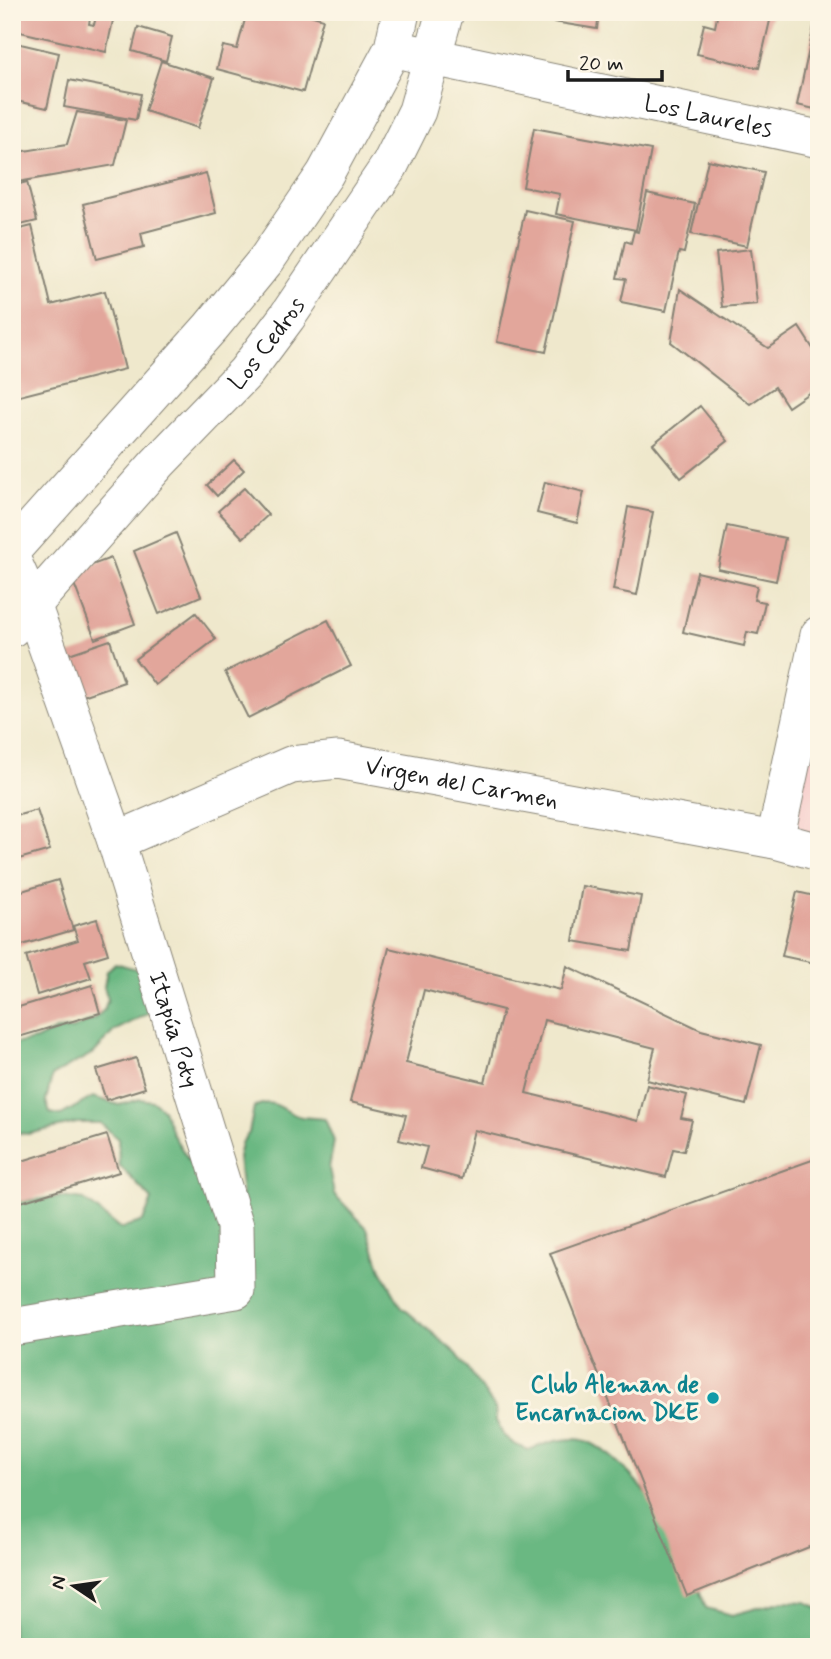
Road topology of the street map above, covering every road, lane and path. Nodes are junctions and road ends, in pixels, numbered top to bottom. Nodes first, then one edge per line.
1 (401, 12) edge
2 (445, 12) edge
3 (393, 48) junction
4 (434, 59) junction
5 (819, 139) edge
6 (12, 550) edge
7 (12, 560) edge
8 (22, 618) edge
9 (819, 635) edge
10 (775, 840) junction
11 (116, 841) junction
12 (819, 852) edge
13 (12, 1327) edge

1 - 3 street
2 - 4 street, Los Cedros
3 - 4 street, Los Laureles
3 - 6 street
4 - 5 street, Los Laureles
4 - 8 street, Los Cedros
7 - 8 street, Itapúa Poty
8 - 11 street, Itapúa Poty
9 - 10 street
10 - 11 street, Virgen del Carmen
10 - 12 street, Virgen del Carmen
11 - 13 street, Itapúa Poty

